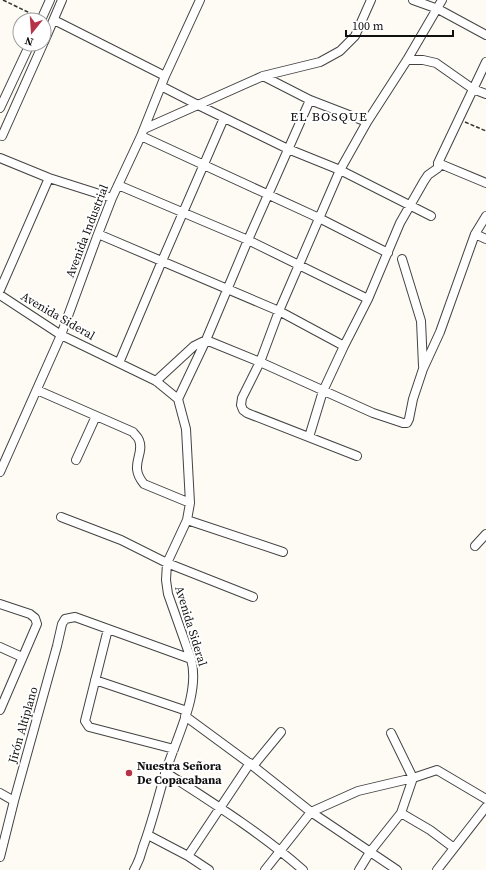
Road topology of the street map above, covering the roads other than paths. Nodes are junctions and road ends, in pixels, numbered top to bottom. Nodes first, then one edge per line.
1 (50, 0) edge
2 (62, 0) edge
3 (200, 0) edge
4 (371, 0) edge
5 (413, 0) edge
6 (442, 0) edge
7 (438, 9) junction
8 (44, 12) edge
9 (54, 20) junction
10 (52, 24) edge
11 (486, 35) edge
12 (26, 52) edge
13 (39, 52) edge
14 (407, 60) junction
15 (486, 62) edge
16 (165, 76) junction
17 (263, 76) junction
18 (161, 86) junction
19 (473, 89) junction
20 (486, 94) edge
21 (310, 100) junction
22 (198, 105) junction
23 (0, 108) edge
24 (224, 118) junction
25 (367, 122) junction
26 (142, 133) junction
27 (2, 136) dead end
28 (288, 150) junction
29 (0, 158) edge
30 (438, 163) junction
31 (203, 166) junction
32 (340, 170) junction
33 (49, 178) junction
34 (486, 183) edge
35 (118, 185) junction
36 (268, 195) junction
37 (112, 198) junction
38 (410, 205) junction
39 (183, 213) junction
40 (431, 216) dead end
41 (486, 216) edge
42 (319, 218) junction
43 (98, 234) junction
44 (475, 234) junction
45 (486, 239) edge
46 (248, 240) junction
47 (388, 253) junction
48 (402, 259) dead end
49 (162, 261) junction
50 (299, 264) junction
51 (0, 290) edge
52 (226, 290) junction
53 (0, 295) edge
54 (368, 299) junction
55 (279, 312) junction
56 (61, 335) junction
57 (206, 340) junction
58 (344, 346) junction
59 (260, 362) junction
60 (119, 363) junction
61 (423, 369) junction
62 (156, 381) junction
63 (37, 390) junction
64 (323, 391) junction
65 (178, 399) junction
66 (96, 416) junction
67 (309, 437) junction
68 (357, 456) dead end
69 (76, 460) dead end
70 (0, 472) edge
71 (190, 503) junction
72 (61, 517) dead end
73 (187, 520) junction
74 (486, 534) edge
75 (475, 546) dead end
76 (283, 552) dead end
77 (168, 563) junction
78 (253, 597) dead end
79 (0, 604) edge
80 (108, 629) junction
81 (0, 647) edge
82 (22, 657) junction
83 (191, 659) junction
84 (96, 680) junction
85 (0, 710) edge
86 (186, 713) junction
87 (282, 732) dead end
88 (391, 733) dead end
89 (174, 749) junction
90 (252, 764) junction
91 (165, 772) junction
92 (413, 778) junction
93 (0, 793) edge
94 (486, 799) edge
95 (14, 801) junction
96 (220, 807) junction
97 (486, 807) edge
98 (311, 812) junction
99 (401, 813) junction
100 (148, 834) junction
101 (454, 848) junction
102 (281, 850) junction
103 (370, 852) junction
104 (188, 856) junction
105 (0, 857) edge
106 (134, 870) edge
107 (209, 870) edge
108 (265, 870) edge
109 (303, 870) edge
110 (359, 870) edge
111 (397, 870) edge
112 (437, 870) edge

1 - 8 street
2 - 9 street
3 - 16 street, Avenida Industrial
4 - 17 street
5 - 7 street
6 - 7 street
7 - 11 street
7 - 14 street
9 - 10 street
9 - 16 street
12 - 23 street
13 - 27 street
14 - 19 street
14 - 25 street
15 - 19 street
16 - 18 street, Avenida Industrial
17 - 21 street
17 - 22 street
18 - 22 street
18 - 26 street, Avenida Industrial
19 - 20 street
19 - 30 street
21 - 25 street
21 - 28 street
22 - 24 street
22 - 26 street
24 - 28 street
24 - 31 street
25 - 32 street
26 - 31 street
26 - 35 street, Avenida Industrial
28 - 32 street
28 - 36 street
29 - 33 street
30 - 34 street
30 - 38 street
31 - 36 street
31 - 39 street
32 - 38 street
32 - 42 street
33 - 37 street
33 - 51 street
35 - 37 street, Avenida Industrial
35 - 39 street
36 - 42 street
36 - 46 street
37 - 43 street, Avenida Industrial
38 - 40 street
38 - 47 street
39 - 46 street
39 - 49 street
41 - 44 street
42 - 47 street
42 - 50 street
43 - 49 street
43 - 56 street, Avenida Industrial
44 - 45 street
44 - 61 street
46 - 50 street
46 - 52 street
47 - 54 street
48 - 61 street
49 - 52 street
49 - 60 street
50 - 54 street
50 - 55 street
52 - 55 street
52 - 57 street
53 - 56 street, Avenida Sideral
54 - 58 street
55 - 58 street
55 - 59 street
56 - 60 street, Avenida Sideral
56 - 63 street, Avenida Industrial
57 - 59 street
57 - 62 street
57 - 65 street
58 - 64 street
59 - 64 street
59 - 67 street
60 - 62 street, Avenida Sideral
61 - 64 street
62 - 65 street, Avenida Sideral
63 - 66 street
63 - 70 street, Avenida Industrial
64 - 67 street
65 - 71 street, Avenida Sideral
66 - 69 street
66 - 71 street
67 - 68 street
71 - 73 street, Avenida Sideral
72 - 77 street
73 - 76 street
73 - 77 street, Avenida Sideral
74 - 75 street
77 - 78 street
77 - 83 street, Avenida Sideral
79 - 82 street
80 - 83 street
80 - 84 street
80 - 95 street, Jirón Altiplano
81 - 82 street
82 - 85 street
83 - 86 street, Avenida Sideral
84 - 86 street
84 - 89 street
86 - 89 street, Avenida Sideral
86 - 90 street
87 - 90 street
88 - 92 street
89 - 91 street, Avenida Sideral
90 - 96 street
90 - 98 street
91 - 96 street
91 - 100 street, Avenida Sideral
92 - 94 street
92 - 98 street
92 - 99 street
93 - 95 street
95 - 105 street, Jirón Altiplano
96 - 102 street
96 - 104 street
97 - 101 street
98 - 102 street
98 - 103 street
99 - 101 street
99 - 103 street
100 - 104 street
100 - 106 street, Avenida Sideral
101 - 112 street
102 - 108 street
102 - 109 street
103 - 110 street
103 - 111 street
104 - 107 street

